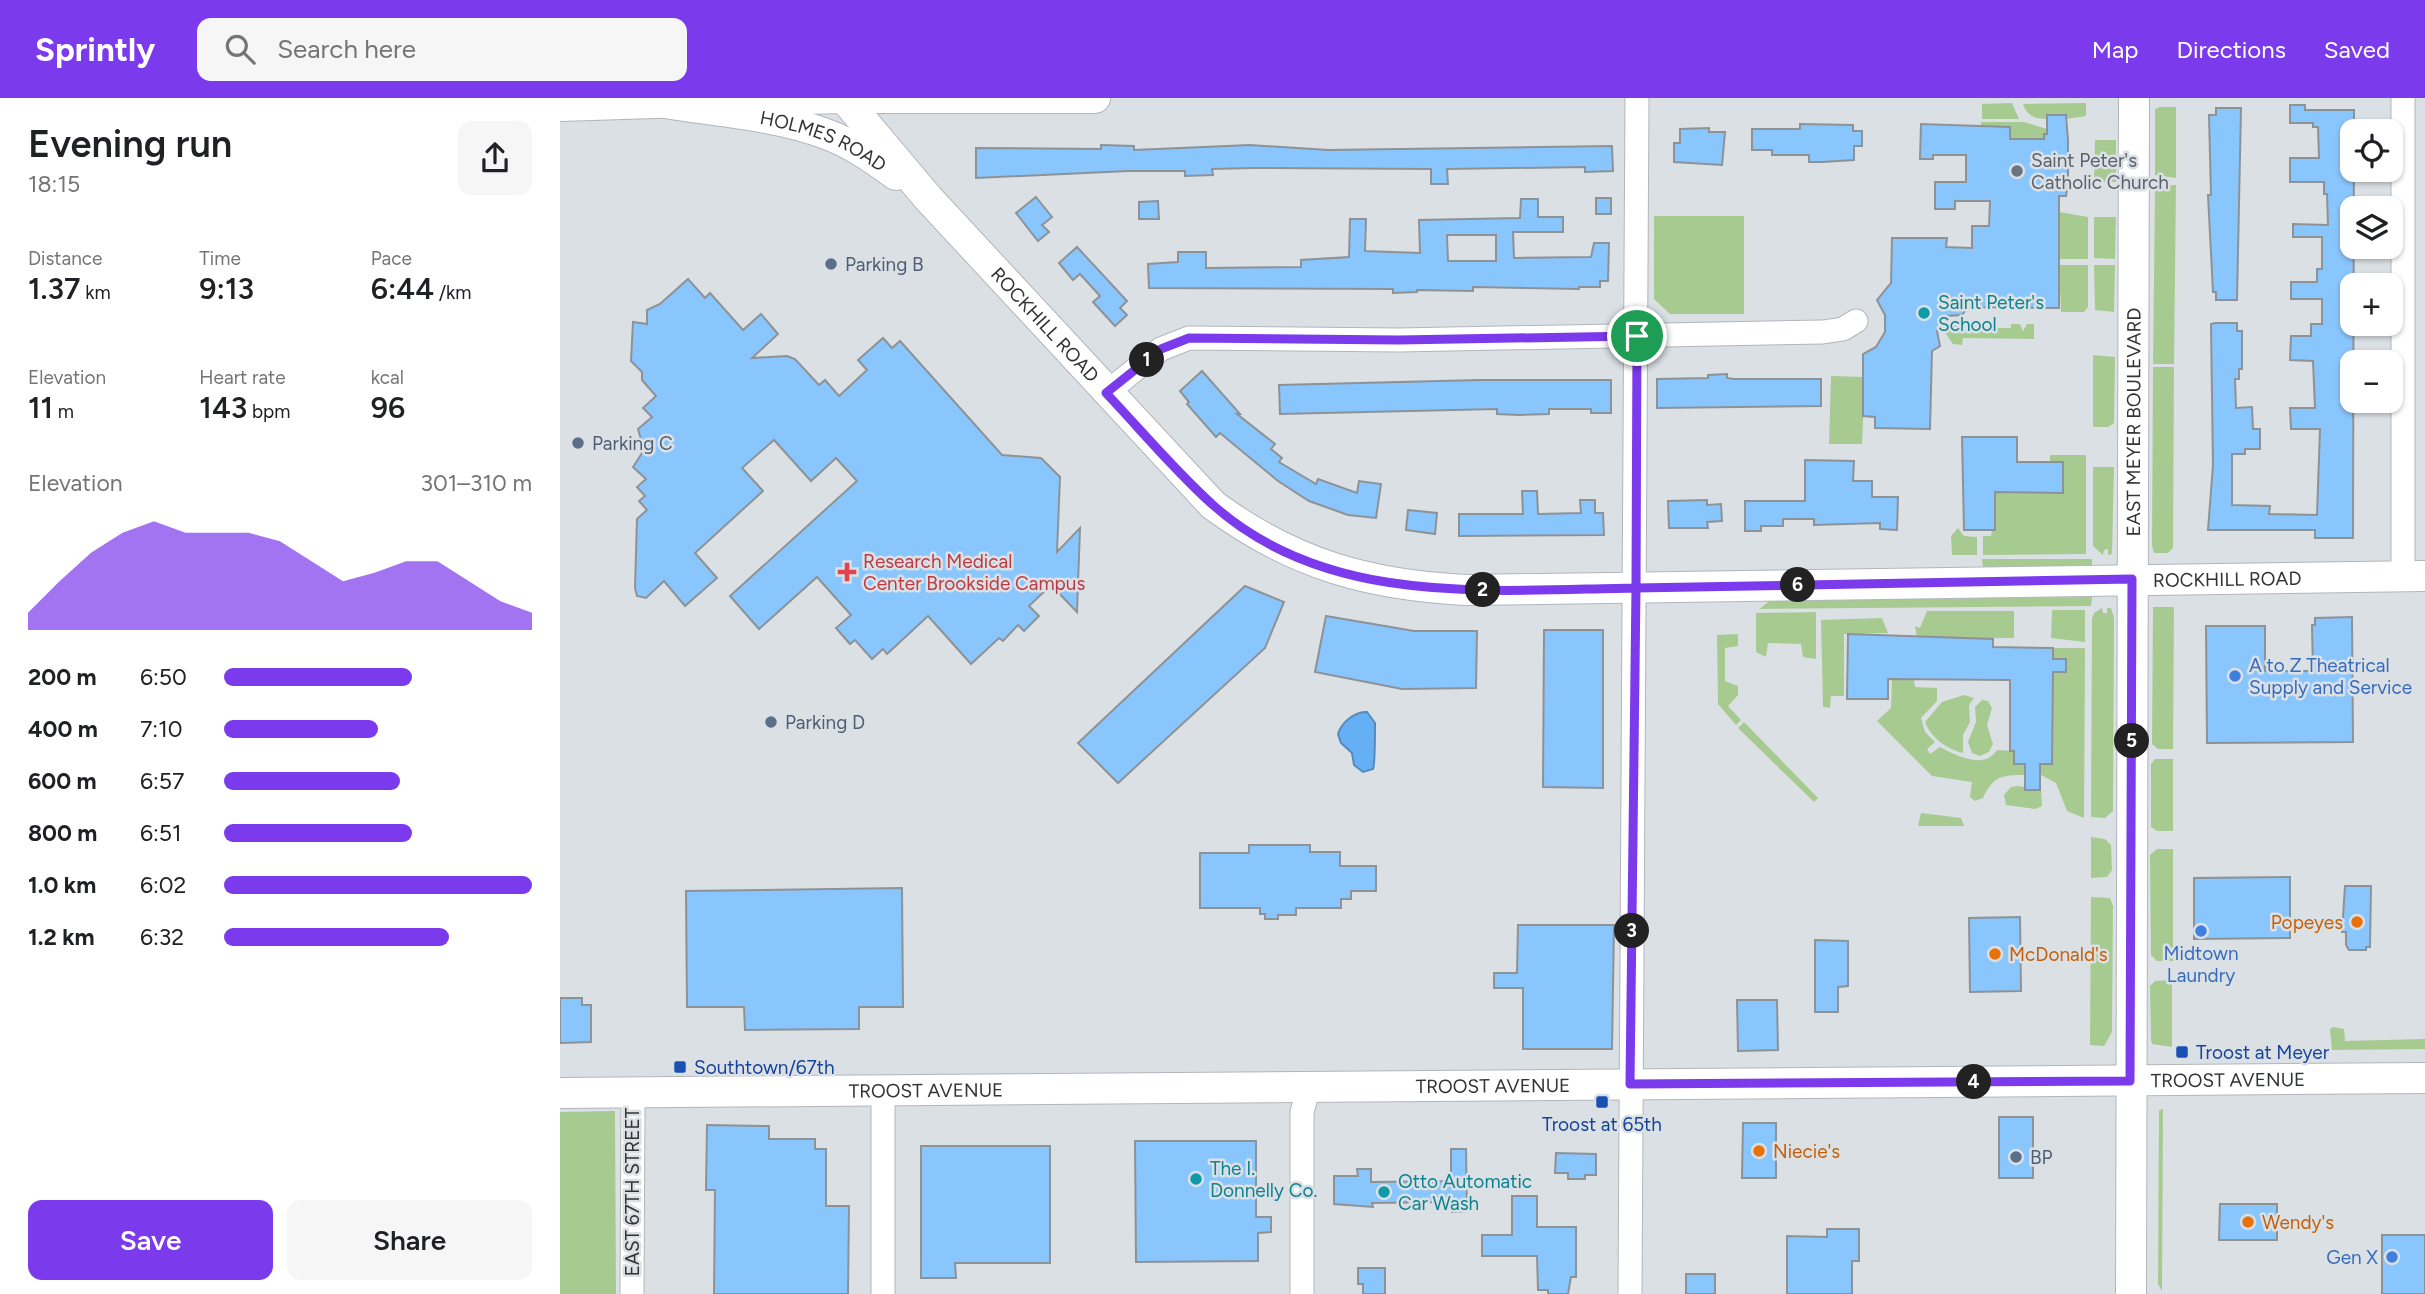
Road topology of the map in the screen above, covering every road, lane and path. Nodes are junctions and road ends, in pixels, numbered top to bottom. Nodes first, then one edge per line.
1 (845, 98) edge
2 (1095, 98) edge
3 (1637, 98) edge
4 (2134, 98) edge
5 (2403, 98) edge
6 (986, 99) edge
7 (666, 103) junction
8 (560, 106) edge
9 (928, 198) junction
10 (1856, 321) dead end
11 (1637, 336) junction
12 (1106, 393) junction
13 (2414, 576) edge
14 (2132, 579) junction
15 (1636, 588) junction
16 (2425, 1077) edge
17 (2130, 1081) junction
18 (1630, 1084) junction
19 (1309, 1086) junction
20 (883, 1089) junction
21 (628, 1092) junction
22 (560, 1093) edge
23 (632, 1294) edge
24 (883, 1294) edge
25 (1302, 1294) edge
26 (1630, 1294) edge
27 (2131, 1294) edge

1 - 6 main road, HOLMES ROAD
1 - 7 main road, HOLMES ROAD
1 - 9 main road, ROCKHILL ROAD
2 - 6 main road, HOLMES ROAD
3 - 11 street
4 - 14 main road, EAST MEYER BOULEVARD
5 - 13 street
7 - 8 main road, HOLMES ROAD
7 - 9 main road, HOLMES ROAD
9 - 12 main road, ROCKHILL ROAD
10 - 11 street
11 - 12 street
11 - 15 street
12 - 15 main road, ROCKHILL ROAD
13 - 14 main road, ROCKHILL ROAD
14 - 15 main road, ROCKHILL ROAD
14 - 17 main road, EAST MEYER BOULEVARD
15 - 18 street
16 - 17 main road, TROOST AVENUE
17 - 18 main road, TROOST AVENUE
17 - 27 main road, EAST MEYER BOULEVARD
18 - 19 main road, TROOST AVENUE
18 - 26 street
19 - 20 main road, TROOST AVENUE
19 - 25 street
20 - 21 main road, TROOST AVENUE
20 - 24 street
21 - 22 main road, TROOST AVENUE
21 - 23 street, EAST 67TH STREET

